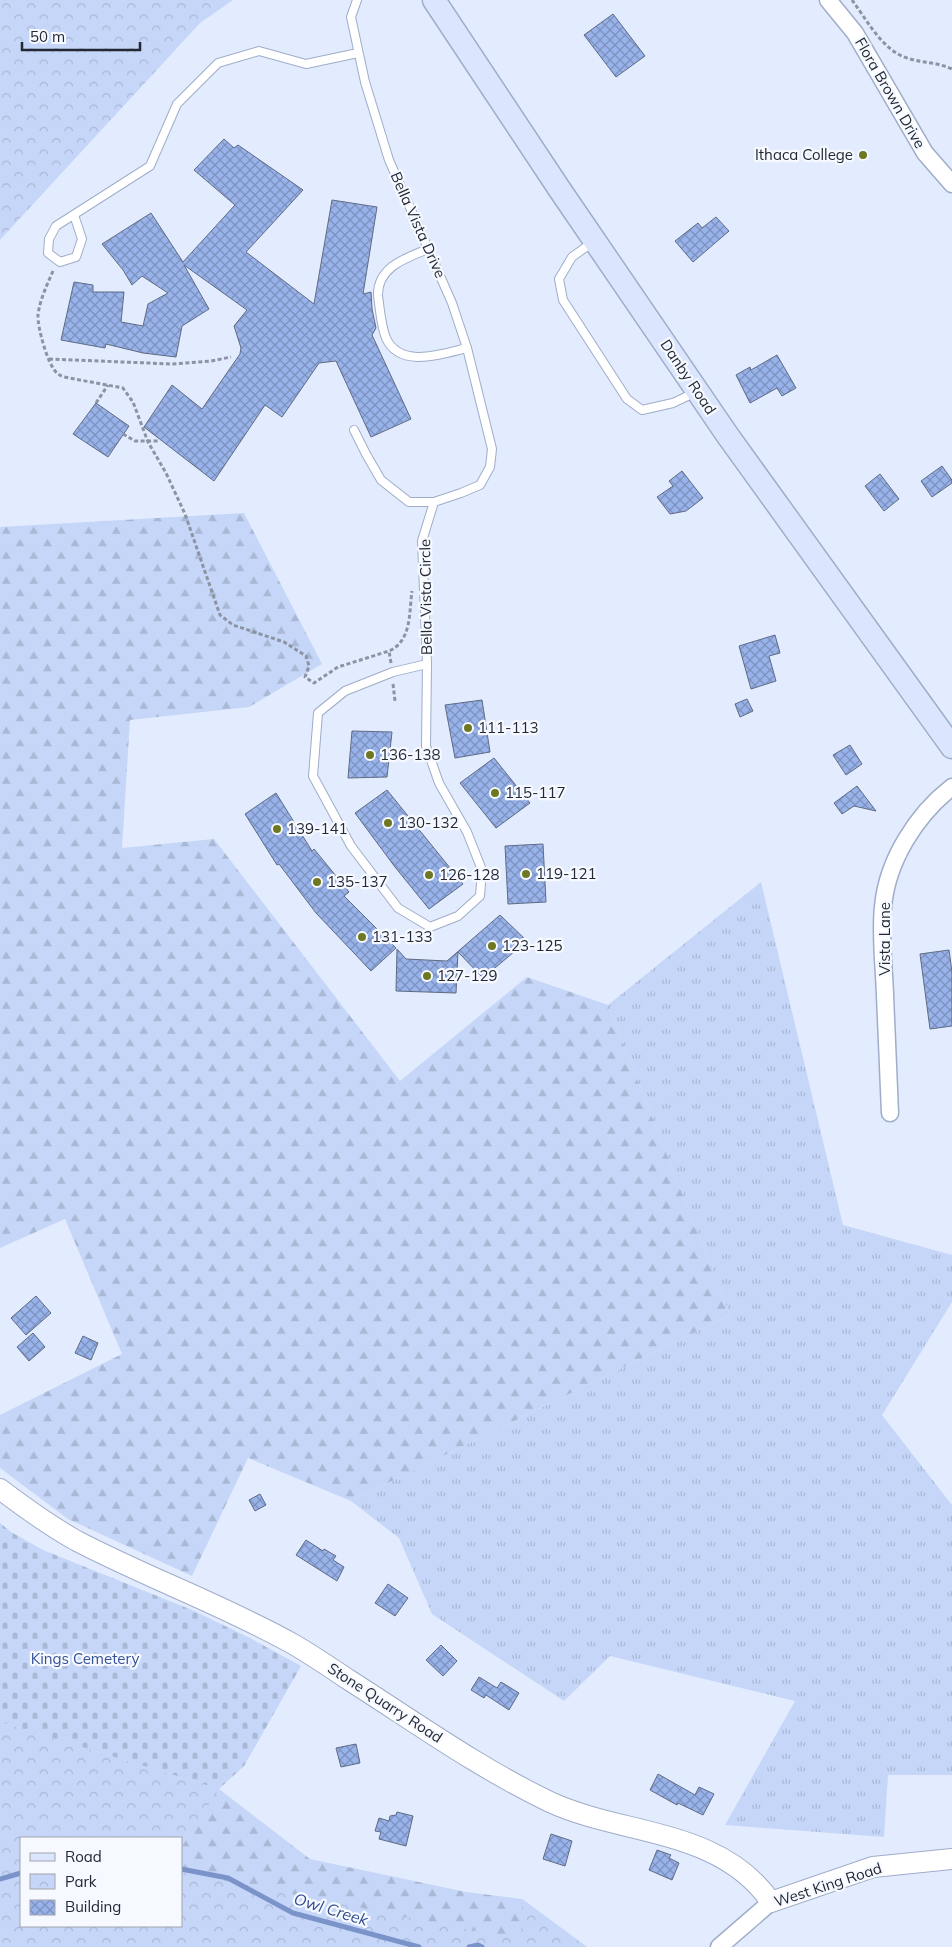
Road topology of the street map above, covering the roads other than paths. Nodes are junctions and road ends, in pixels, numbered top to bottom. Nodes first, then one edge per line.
1 (357, 0) edge
2 (434, 0) edge
3 (828, 0) edge
4 (358, 53) junction
5 (952, 184) edge
6 (74, 215) junction
7 (594, 240) junction
8 (428, 249) junction
9 (467, 348) junction
10 (698, 391) junction
11 (354, 430) dead end
12 (434, 502) junction
13 (427, 664) junction
14 (952, 747) edge
15 (952, 787) edge
16 (890, 1113) dead end
17 (0, 1489) edge
18 (952, 1859) edge
19 (771, 1902) junction
20 (718, 1947) edge

1 - 4 lane, Bella Vista Drive
2 - 7 main road, Danby Road
3 - 5 street, Flora Brown Drive
4 - 6 lane
4 - 8 lane, Bella Vista Drive
6 - 6 lane
7 - 10 main road, Danby Road
7 - 10 lane
8 - 9 lane, Bella Vista Drive
8 - 9 lane
9 - 12 lane, Bella Vista Drive
10 - 14 main road, Danby Road
11 - 12 lane
12 - 13 lane, Bella Vista Circle
13 - 13 lane, Bella Vista Circle
15 - 16 street, Vista Lane
17 - 19 street, Stone Quarry Road
18 - 19 street, West King Road
19 - 20 street, West King Road

